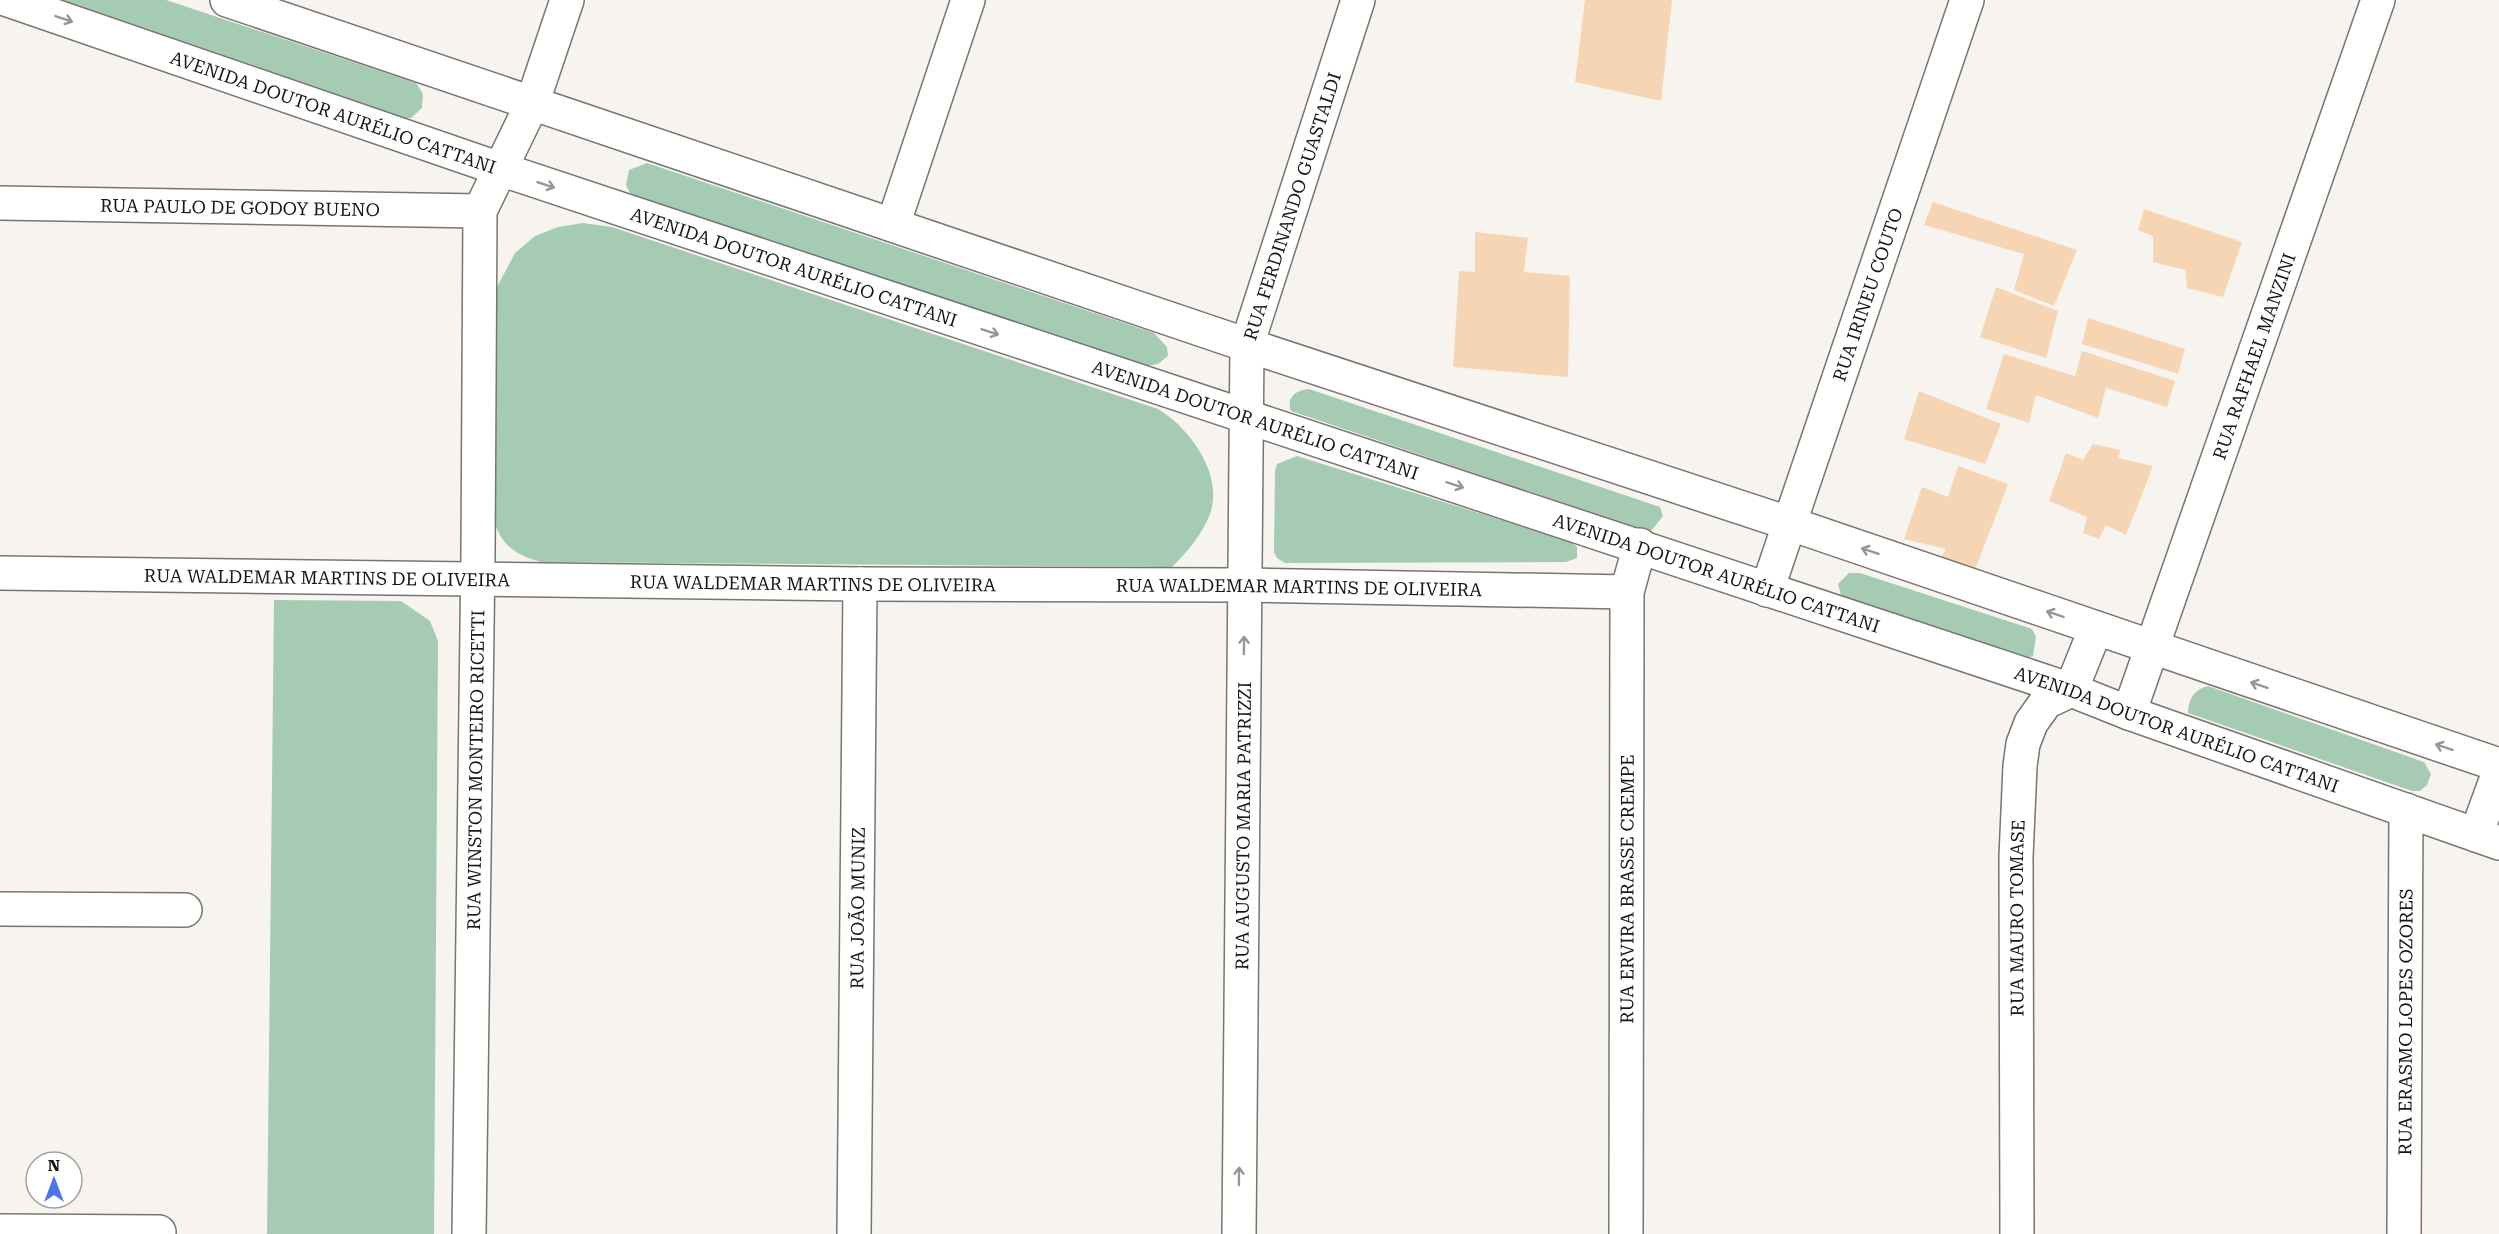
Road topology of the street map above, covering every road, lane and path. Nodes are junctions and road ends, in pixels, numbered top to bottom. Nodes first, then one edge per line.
1 (8, 0) edge
2 (227, 0) edge
3 (567, 0) edge
4 (968, 0) edge
5 (1358, 0) edge
6 (1967, 0) edge
7 (2378, 0) edge
8 (532, 104) junction
9 (500, 169) junction
10 (0, 203) edge
11 (480, 211) junction
12 (892, 225) junction
13 (1247, 345) junction
14 (1245, 417) junction
15 (1788, 523) junction
16 (1640, 546) junction
17 (0, 573) edge
18 (478, 578) junction
19 (860, 584) junction
20 (1245, 585) junction
21 (1767, 590) junction
22 (1627, 592) junction
23 (2096, 628) junction
24 (2150, 648) junction
25 (2071, 690) junction
26 (2129, 712) junction
27 (2499, 765) edge
28 (2499, 772) edge
29 (2406, 810) junction
30 (2488, 839) edge
31 (0, 909) edge
32 (185, 910) dead end
33 (0, 1231) edge
34 (159, 1232) dead end
35 (469, 1234) edge
36 (854, 1234) edge
37 (1239, 1234) edge
38 (1626, 1234) edge
39 (2017, 1234) edge
40 (2404, 1234) edge

1 -> 9 street, AVENIDA DOUTOR AURÉLIO CATTANI
2 - 8 street
3 - 8 street, RUA WINSTON MONTEIRO RICETTI
4 - 12 street
5 - 13 street, RUA FERDINANDO GUASTALDI
6 - 15 street, RUA IRINEU COUTO
7 - 24 street, RUA RAFHAEL MANZINI
8 - 9 street, RUA WINSTON MONTEIRO RICETTI
8 - 12 street
9 - 11 street, RUA WINSTON MONTEIRO RICETTI
9 -> 14 street, AVENIDA DOUTOR AURÉLIO CATTANI
10 - 11 street, RUA PAULO DE GODOY BUENO
11 - 18 street, RUA WINSTON MONTEIRO RICETTI
12 - 13 street
13 - 14 street, RUA FERDINANDO GUASTALDI
13 - 15 street
14 -> 16 street, AVENIDA DOUTOR AURÉLIO CATTANI
14 - 20 street, RUA AUGUSTO MARIA PATRIZZI
15 - 21 street, RUA IRINEU COUTO
23 -> 15 street
16 - 21 street, AVENIDA DOUTOR AURÉLIO CATTANI
16 - 22 street, RUA ERVIRA BRASSE CREMPE
17 - 18 street, RUA WALDEMAR MARTINS DE OLIVEIRA
18 - 19 street, RUA WALDEMAR MARTINS DE OLIVEIRA
18 - 35 street, RUA WINSTON MONTEIRO RICETTI
19 - 20 street, RUA WALDEMAR MARTINS DE OLIVEIRA
19 - 36 street, RUA JOÃO MUNIZ
20 - 22 street, RUA WALDEMAR MARTINS DE OLIVEIRA
37 -> 20 street, RUA AUGUSTO MARIA PATRIZZI
21 - 25 street, AVENIDA DOUTOR AURÉLIO CATTANI
22 - 38 street, RUA ERVIRA BRASSE CREMPE
23 - 24 street
23 - 25 street
24 - 26 street, RUA RAFHAEL MANZINI
27 -> 24 street
25 - 26 street, AVENIDA DOUTOR AURÉLIO CATTANI
25 - 39 street, RUA MAURO TOMASE
26 - 29 street, AVENIDA DOUTOR AURÉLIO CATTANI
28 - 30 street
29 - 30 street, AVENIDA DOUTOR AURÉLIO CATTANI
29 - 40 street, RUA ERASMO LOPES OZORES
31 - 32 street
33 - 34 street

